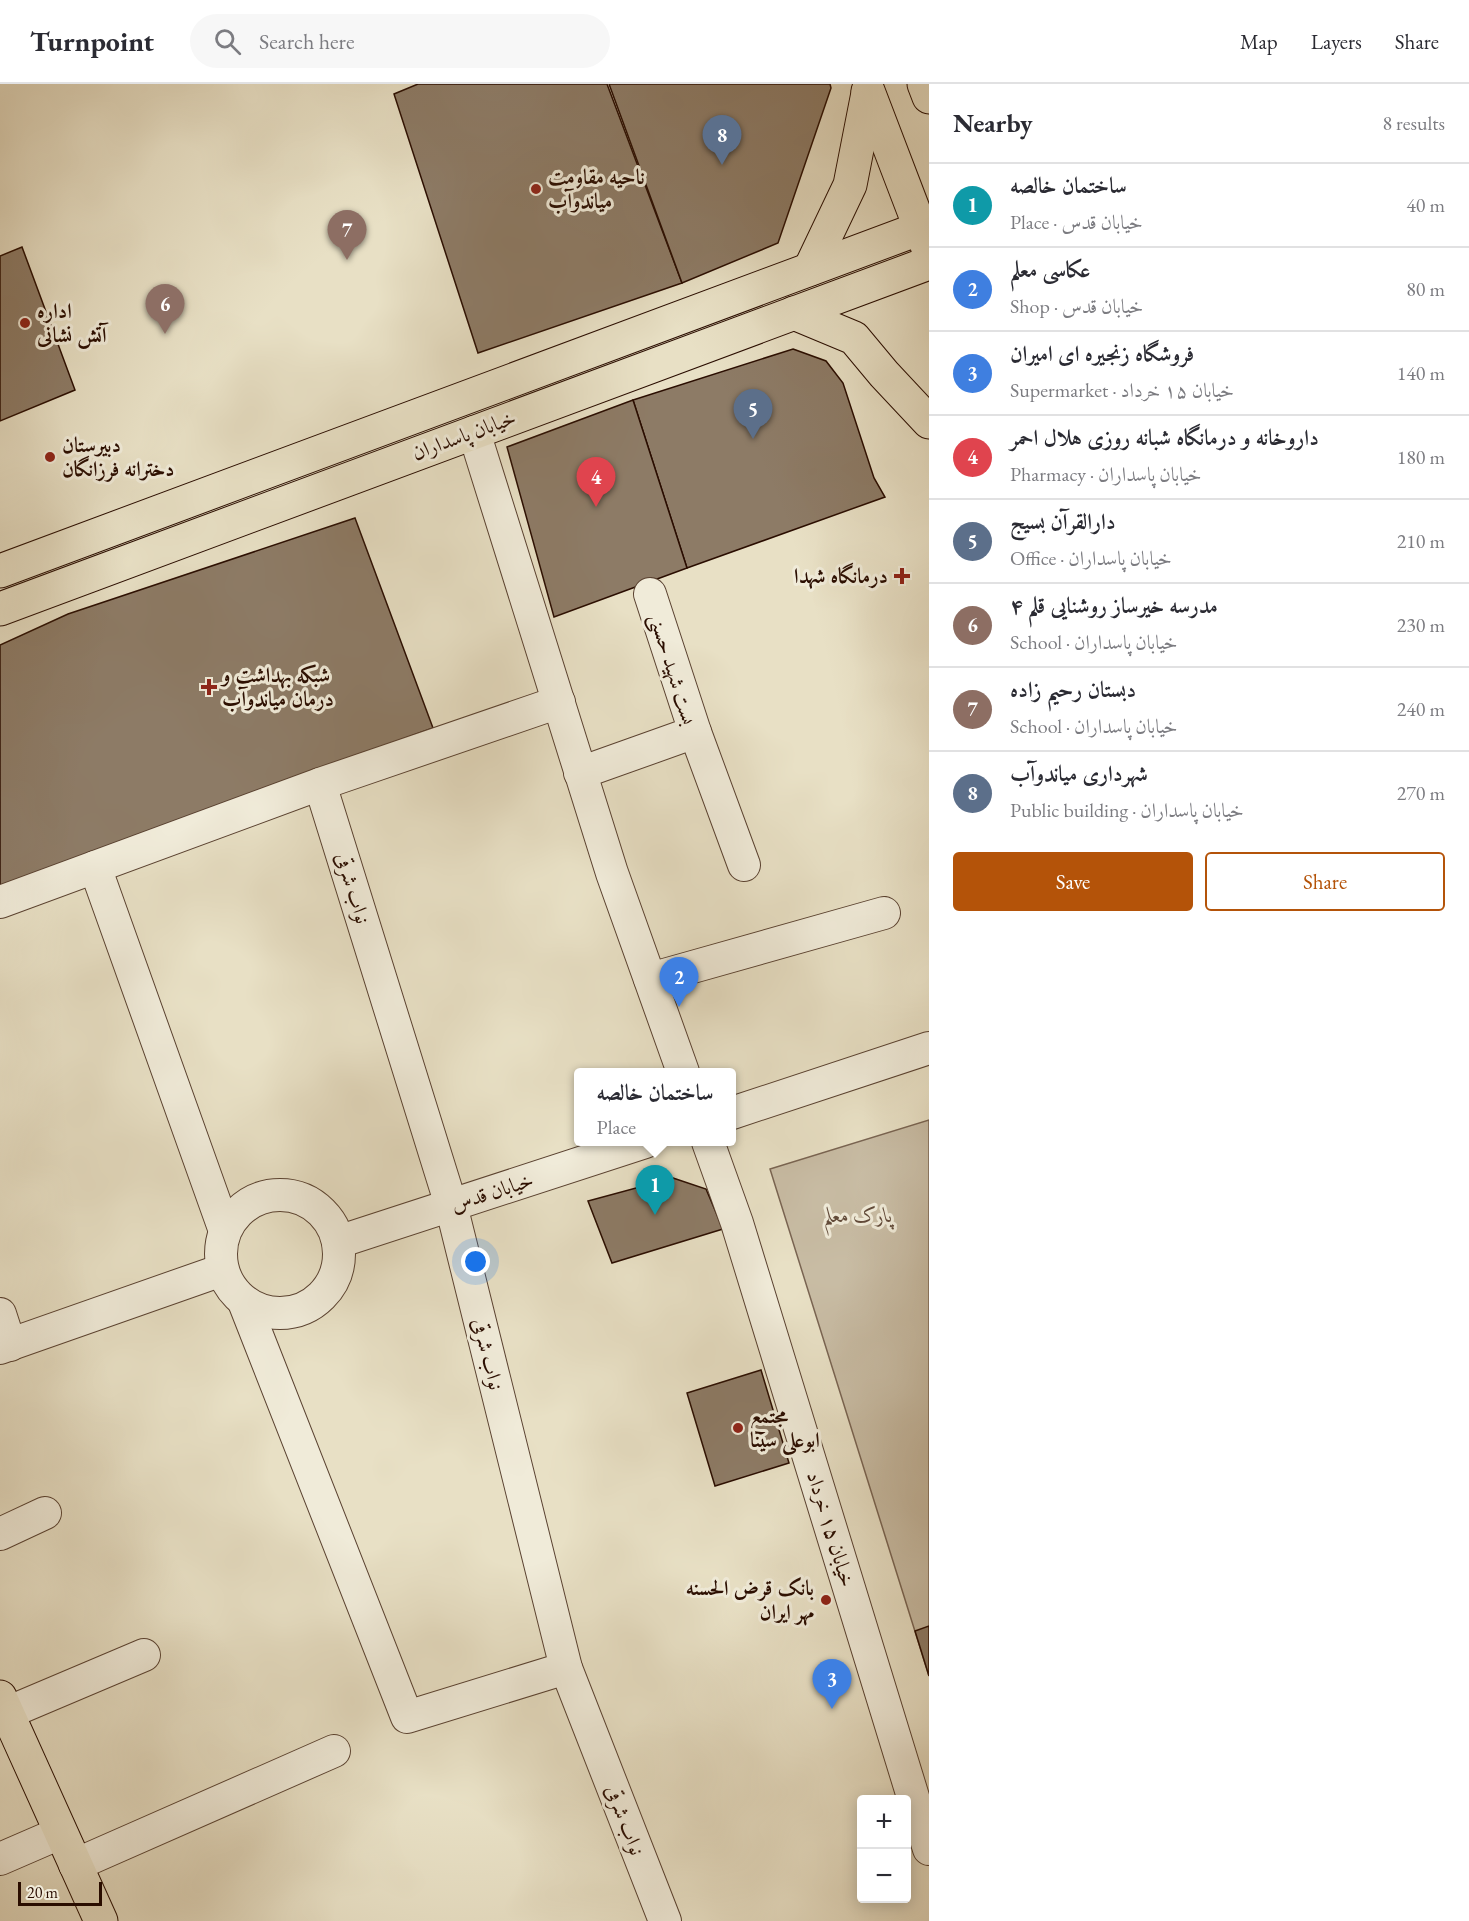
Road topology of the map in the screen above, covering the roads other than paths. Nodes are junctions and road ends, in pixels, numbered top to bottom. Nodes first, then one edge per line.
1 (924, 84) edge
2 (867, 88) edge
3 (929, 97) edge
4 (926, 235) edge
5 (929, 263) edge
6 (810, 269) junction
7 (794, 313) junction
8 (929, 422) edge
9 (474, 432) junction
10 (0, 571) edge
11 (650, 594) dead end
12 (0, 609) edge
13 (559, 702) junction
14 (695, 732) junction
15 (580, 772) junction
16 (320, 784) junction
17 (744, 865) dead end
18 (95, 867) junction
19 (0, 902) edge
20 (884, 913) dead end
21 (650, 979) junction
22 (929, 1048) edge
23 (682, 1068) edge
24 (736, 1112) edge
25 (633, 1146) edge
26 (709, 1146) edge
27 (451, 1205) junction
28 (225, 1231) junction
29 (338, 1242) junction
30 (222, 1270) junction
31 (244, 1302) junction
32 (0, 1314) edge
33 (5, 1347) edge
34 (45, 1513) dead end
35 (0, 1534) edge
36 (144, 1655) dead end
37 (566, 1668) junction
38 (3, 1705) edge
39 (334, 1751) dead end
40 (60, 1833) junction
41 (929, 1849) edge
42 (0, 1859) edge
43 (75, 1865) junction
44 (100, 1921) edge
45 (665, 1921) edge

1 - 3 main road
2 - 4 main road
2 - 6 main road
4 - 6 main road, خیابان پاسداران
5 - 7 main road, خیابان پاسداران
6 - 10 main road, خیابان پاسداران
7 - 8 main road
7 - 9 main road, خیابان پاسداران
9 - 12 main road, خیابان پاسداران
9 - 13 street
11 - 14 street, بست شهید حسنی
13 - 15 street
13 - 16 street
14 - 15 street, بست شهید حسنی
14 - 17 street
15 - 21 street
16 - 18 street
16 - 27 street, نواب شرقی
18 - 19 street
18 - 28 street
20 - 21 street
21 - 23 street
22 - 24 street
25 - 27 street, خیابان قدس
26 - 41 street, خیابان ۱۵ خرداد
27 - 29 street, خیابان قدس
27 - 37 street, نواب شرقی
28 - 29 street
28 - 30 street
29 - 31 street
30 - 31 street
30 - 33 street
31 - 37 street
32 - 33 street
34 - 35 street
36 - 38 street
37 - 45 street, نواب شرقی
38 - 40 main road
39 - 43 street
40 - 42 street
40 - 43 main road
43 - 44 main road

